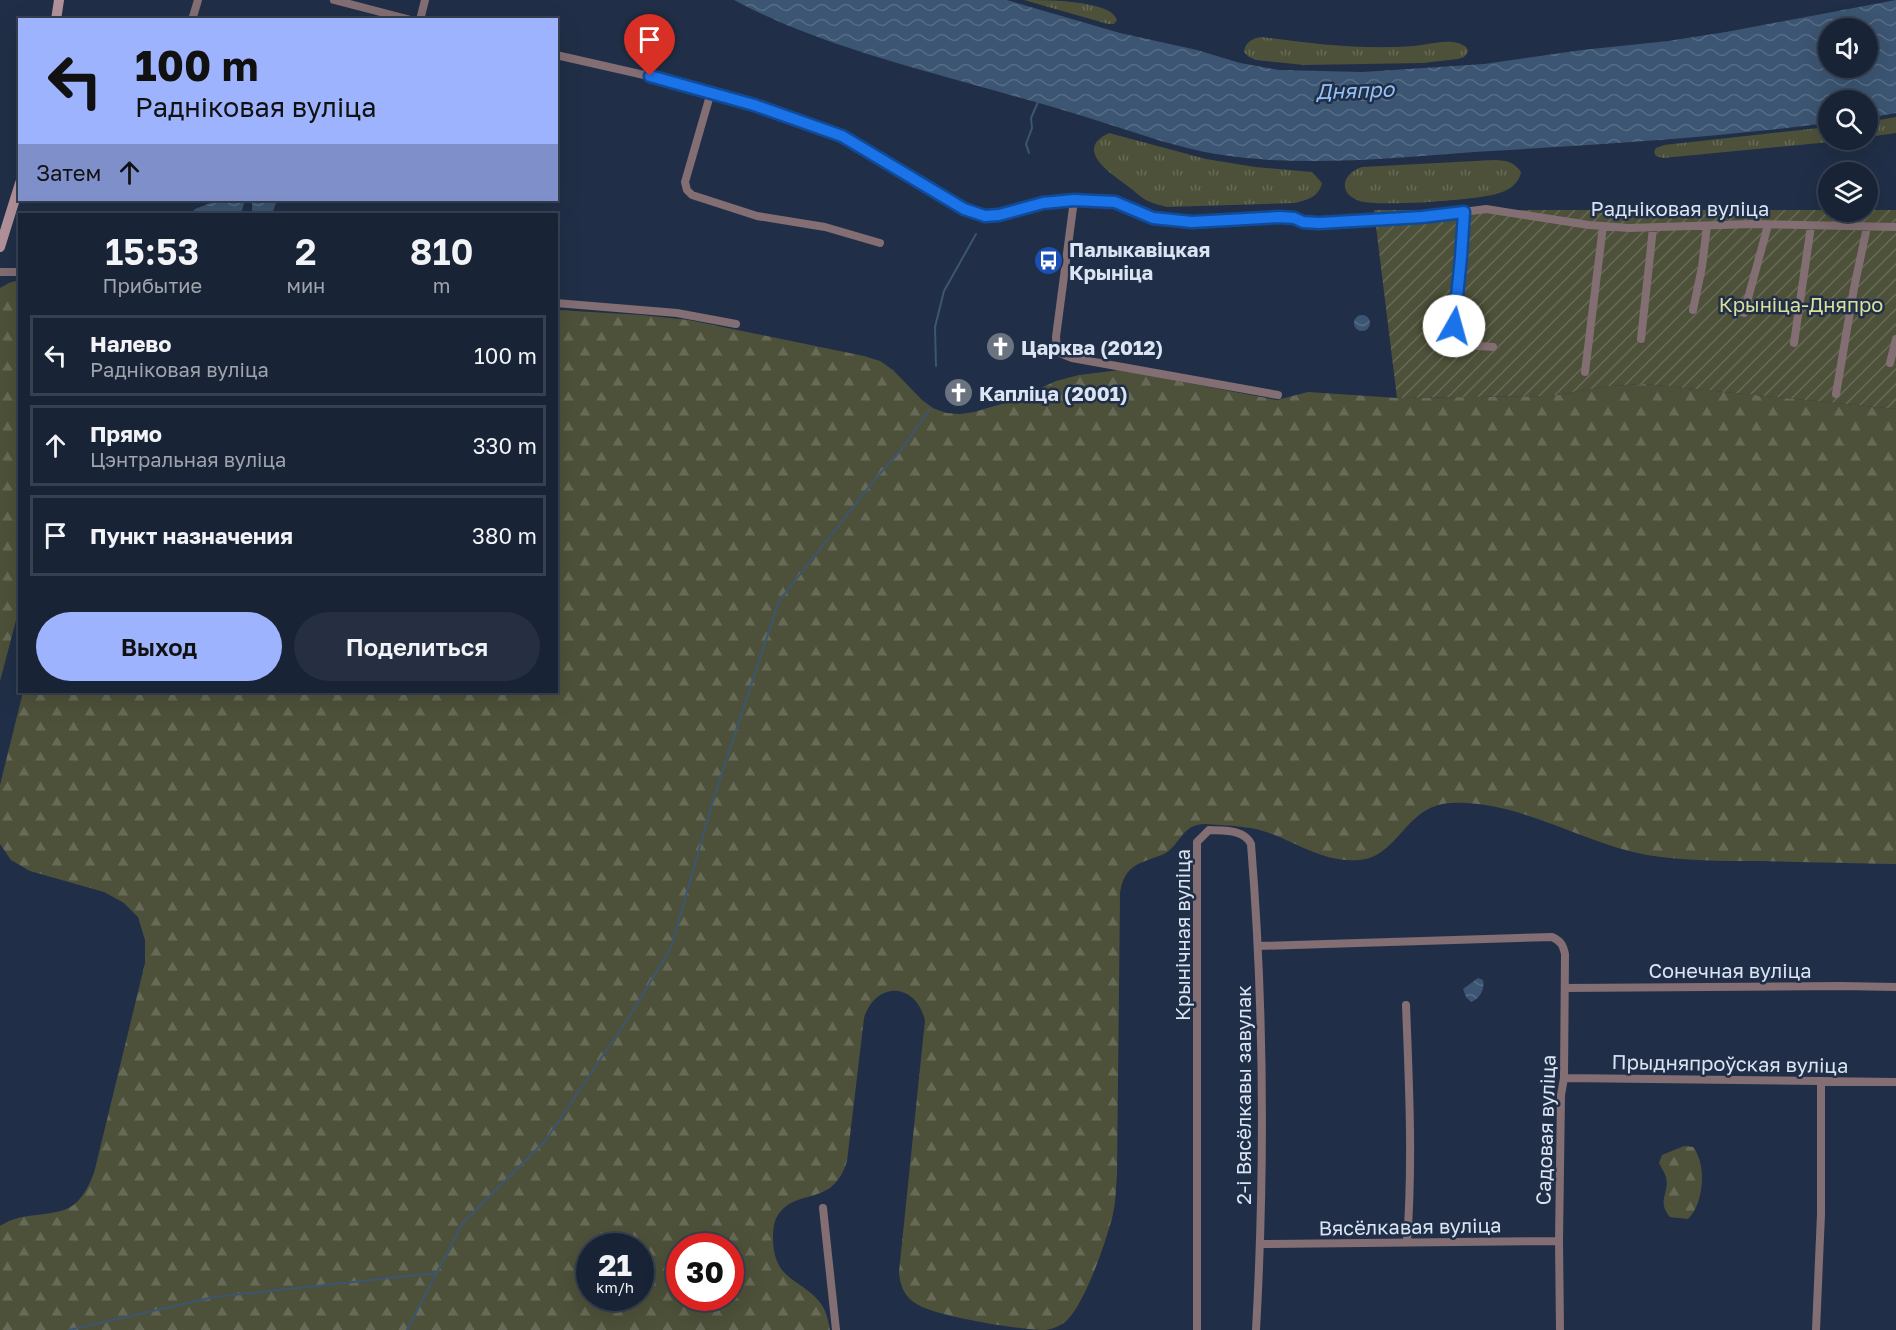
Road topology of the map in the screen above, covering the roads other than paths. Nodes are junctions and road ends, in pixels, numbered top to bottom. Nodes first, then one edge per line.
1 (59, 0) edge
2 (198, 0) edge
3 (334, 0) edge
4 (425, 0) edge
5 (56, 18) edge
6 (193, 18) edge
7 (403, 18) edge
8 (420, 18) edge
9 (558, 55) edge
10 (711, 92) junction
11 (18, 189) edge
12 (1074, 200) junction
13 (1464, 212) junction
14 (1768, 225) junction
15 (1603, 226) junction
16 (1707, 226) junction
17 (1811, 226) junction
18 (1867, 226) junction
19 (1896, 227) edge
20 (1653, 228) junction
21 (880, 243) dead end
22 (0, 247) edge
23 (0, 272) edge
24 (18, 272) edge
25 (558, 303) edge
26 (1693, 310) dead end
27 (1744, 313) dead end
28 (736, 324) dead end
29 (1641, 339) dead end
30 (1896, 339) edge
31 (1794, 343) dead end
32 (1494, 347) dead end
33 (1890, 363) dead end
34 (1585, 372) dead end
35 (1836, 394) dead end
36 (1278, 395) dead end
37 (1258, 946) junction
38 (1896, 987) edge
39 (1565, 988) junction
40 (1406, 1005) dead end
41 (1564, 1078) junction
42 (1821, 1081) junction
43 (1896, 1082) edge
44 (823, 1208) dead end
45 (1407, 1241) junction
46 (1558, 1241) junction
47 (1261, 1244) junction
48 (836, 1330) edge
49 (1197, 1330) edge
50 (1256, 1330) edge
51 (1560, 1330) edge
52 (1816, 1330) edge

1 - 5 street
2 - 6 street
3 - 7 street
4 - 8 street
9 - 10 street, Радніковая вуліца
10 - 12 street, Радніковая вуліца
10 - 21 street
11 - 22 street
12 - 13 street, Радніковая вуліца
12 - 36 street
13 - 15 street, Радніковая вуліца
13 - 32 street
14 - 16 street, Радніковая вуліца
14 - 17 street, Радніковая вуліца
14 - 27 street
15 - 20 street, Радніковая вуліца
15 - 34 street
16 - 20 street, Радніковая вуліца
16 - 26 street
17 - 18 street, Радніковая вуліца
17 - 31 street
18 - 19 street, Радніковая вуліца
18 - 35 street
20 - 29 street
23 - 24 street
25 - 28 street
30 - 33 street
37 - 39 street, Садовая вуліца
37 - 47 street, 2-і Вясёлкавы завулак
37 - 49 street, Крынічная вуліца
38 - 39 street, Сонечная вуліца
39 - 41 street, Садовая вуліца
40 - 45 street
41 - 42 street, Прыдняпроўская вуліца
41 - 46 street, Садовая вуліца
42 - 43 street, Прыдняпроўская вуліца
42 - 52 street
44 - 48 street
45 - 46 street, Вясёлкавая вуліца
45 - 47 street, Вясёлкавая вуліца
46 - 51 street, Садовая вуліца
47 - 50 street, 2-і Вясёлкавы завулак

